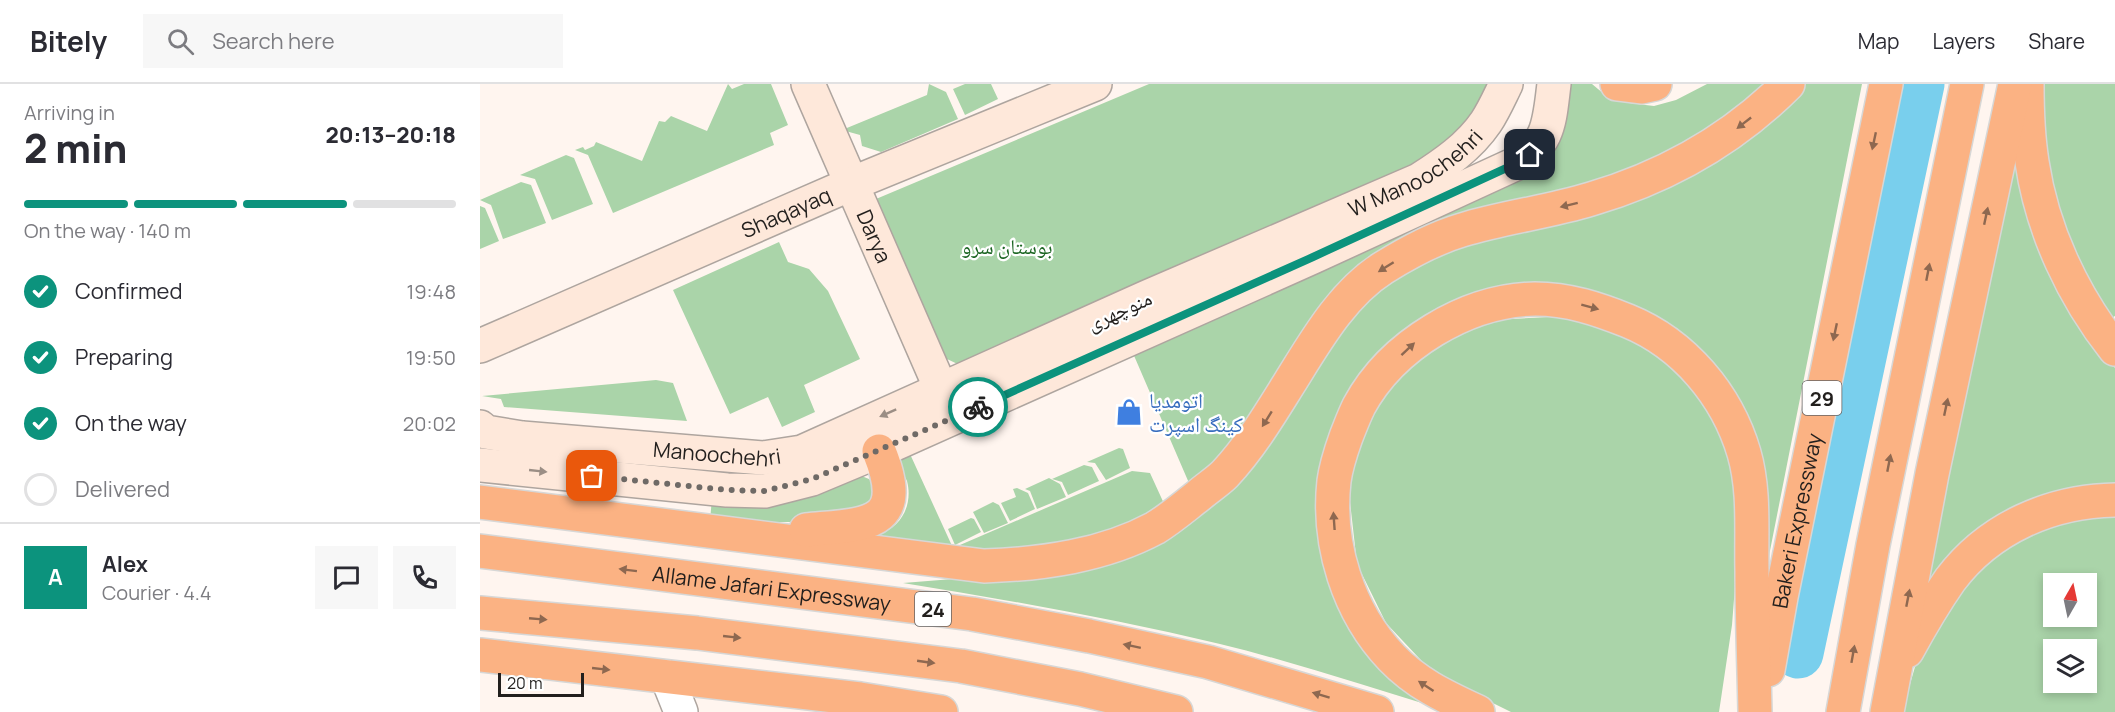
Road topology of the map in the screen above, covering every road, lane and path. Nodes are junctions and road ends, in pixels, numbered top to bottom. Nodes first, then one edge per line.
1 (808, 84) edge
2 (1095, 84) edge
3 (1507, 84) edge
4 (1617, 84) edge
5 (1655, 84) edge
6 (1788, 84) edge
7 (1886, 84) edge
8 (1967, 84) edge
9 (2015, 84) edge
10 (2026, 84) edge
11 (1554, 89) edge
12 (851, 184) junction
13 (1306, 245) junction
14 (480, 346) edge
15 (2115, 349) edge
16 (941, 389) junction
17 (480, 427) edge
18 (879, 451) junction
19 (480, 465) edge
20 (2115, 501) edge
21 (480, 502) edge
22 (749, 536) junction
23 (480, 551) edge
24 (480, 614) edge
25 (480, 655) edge
26 (1893, 676) junction
27 (668, 677) junction
28 (681, 712) edge
29 (941, 712) edge
30 (1176, 712) edge
31 (1377, 712) edge
32 (1478, 712) edge
33 (1755, 712) edge
34 (1761, 712) edge
35 (1843, 712) edge
36 (1887, 712) edge

1 - 12 street, Darya
2 - 12 street, Shaqayaq
3 - 11 street
3 - 13 street, W Manoochehri
4 - 5 highway
6 -> 22 highway
7 -> 34 highway, Bakeri Expressway / 29
35 -> 8 highway
26 -> 9 highway
10 - 15 highway
11 - 13 street, W Manoochehri
12 - 14 street, Shaqayaq
12 - 16 street, Darya
13 - 16 street, منوچهری
13 - 18 street, Manoochehri
16 -> 17 street, Manoochehri
19 -> 18 street, Manoochehri
18 - 22 highway
20 - 26 highway
21 - 22 highway
31 -> 23 highway, Allame Jafari Expressway / 24
24 -> 30 highway
25 -> 27 highway
26 - 36 highway
27 - 28 street
27 - 29 highway
32 -> 33 highway

